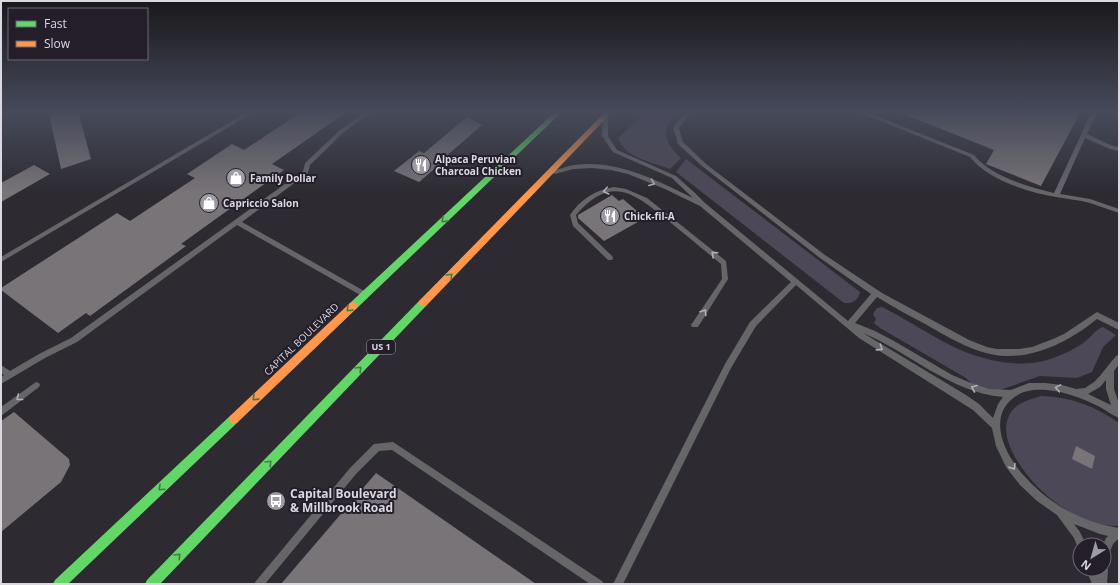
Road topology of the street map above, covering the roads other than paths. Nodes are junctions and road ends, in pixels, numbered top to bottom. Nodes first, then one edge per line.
1 (207, 138) edge
2 (334, 138) edge
3 (528, 138) edge
4 (584, 138) edge
5 (606, 138) edge
6 (679, 138) edge
7 (928, 138) edge
8 (1083, 138) edge
9 (1089, 138) edge
10 (1119, 149) edge
11 (548, 175) junction
12 (1056, 195) junction
13 (703, 205) junction
14 (1119, 211) edge
15 (237, 222) junction
16 (610, 258) dead end
17 (1, 260) edge
18 (796, 281) junction
19 (876, 293) junction
20 (364, 294) junction
21 (850, 324) junction
22 (696, 325) dead end
23 (1119, 326) edge
24 (1119, 358) edge
25 (1, 368) edge
26 (1110, 371) junction
27 (9, 375) junction
28 (1, 381) edge
29 (36, 384) dead end
30 (1076, 392) junction
31 (1012, 394) junction
32 (1, 412) edge
33 (1118, 414) edge
34 (996, 426) junction
35 (1058, 511) junction
36 (1118, 532) edge
37 (1078, 537) edge
38 (59, 584) edge
39 (151, 584) edge
40 (259, 584) edge
41 (599, 584) edge
42 (618, 584) edge

1 - 17 lane
2 - 15 lane
3 -> 20 highway, CAPITAL BOULEVARD
4 - 11 highway, US 1
5 - 13 lane
6 - 19 lane
7 - 12 lane
8 - 12 lane
9 - 10 lane
11 -> 13 lane
39 -> 11 highway, US 1
12 - 14 lane
13 - 18 lane
15 - 20 lane
15 - 27 lane
22 -> 16 lane
18 - 21 lane
18 - 42 lane
19 - 21 lane
19 - 23 lane
20 -> 38 highway, CAPITAL BOULEVARD
31 -> 21 lane
21 -> 34 lane
24 - 26 lane
25 - 27 lane
26 - 30 lane
26 - 33 lane
27 - 28 lane
29 -> 32 lane
30 -> 31 lane
30 - 33 lane
31 - 34 lane
34 -> 35 lane
35 - 36 lane
35 - 37 lane
40 - 41 lane

